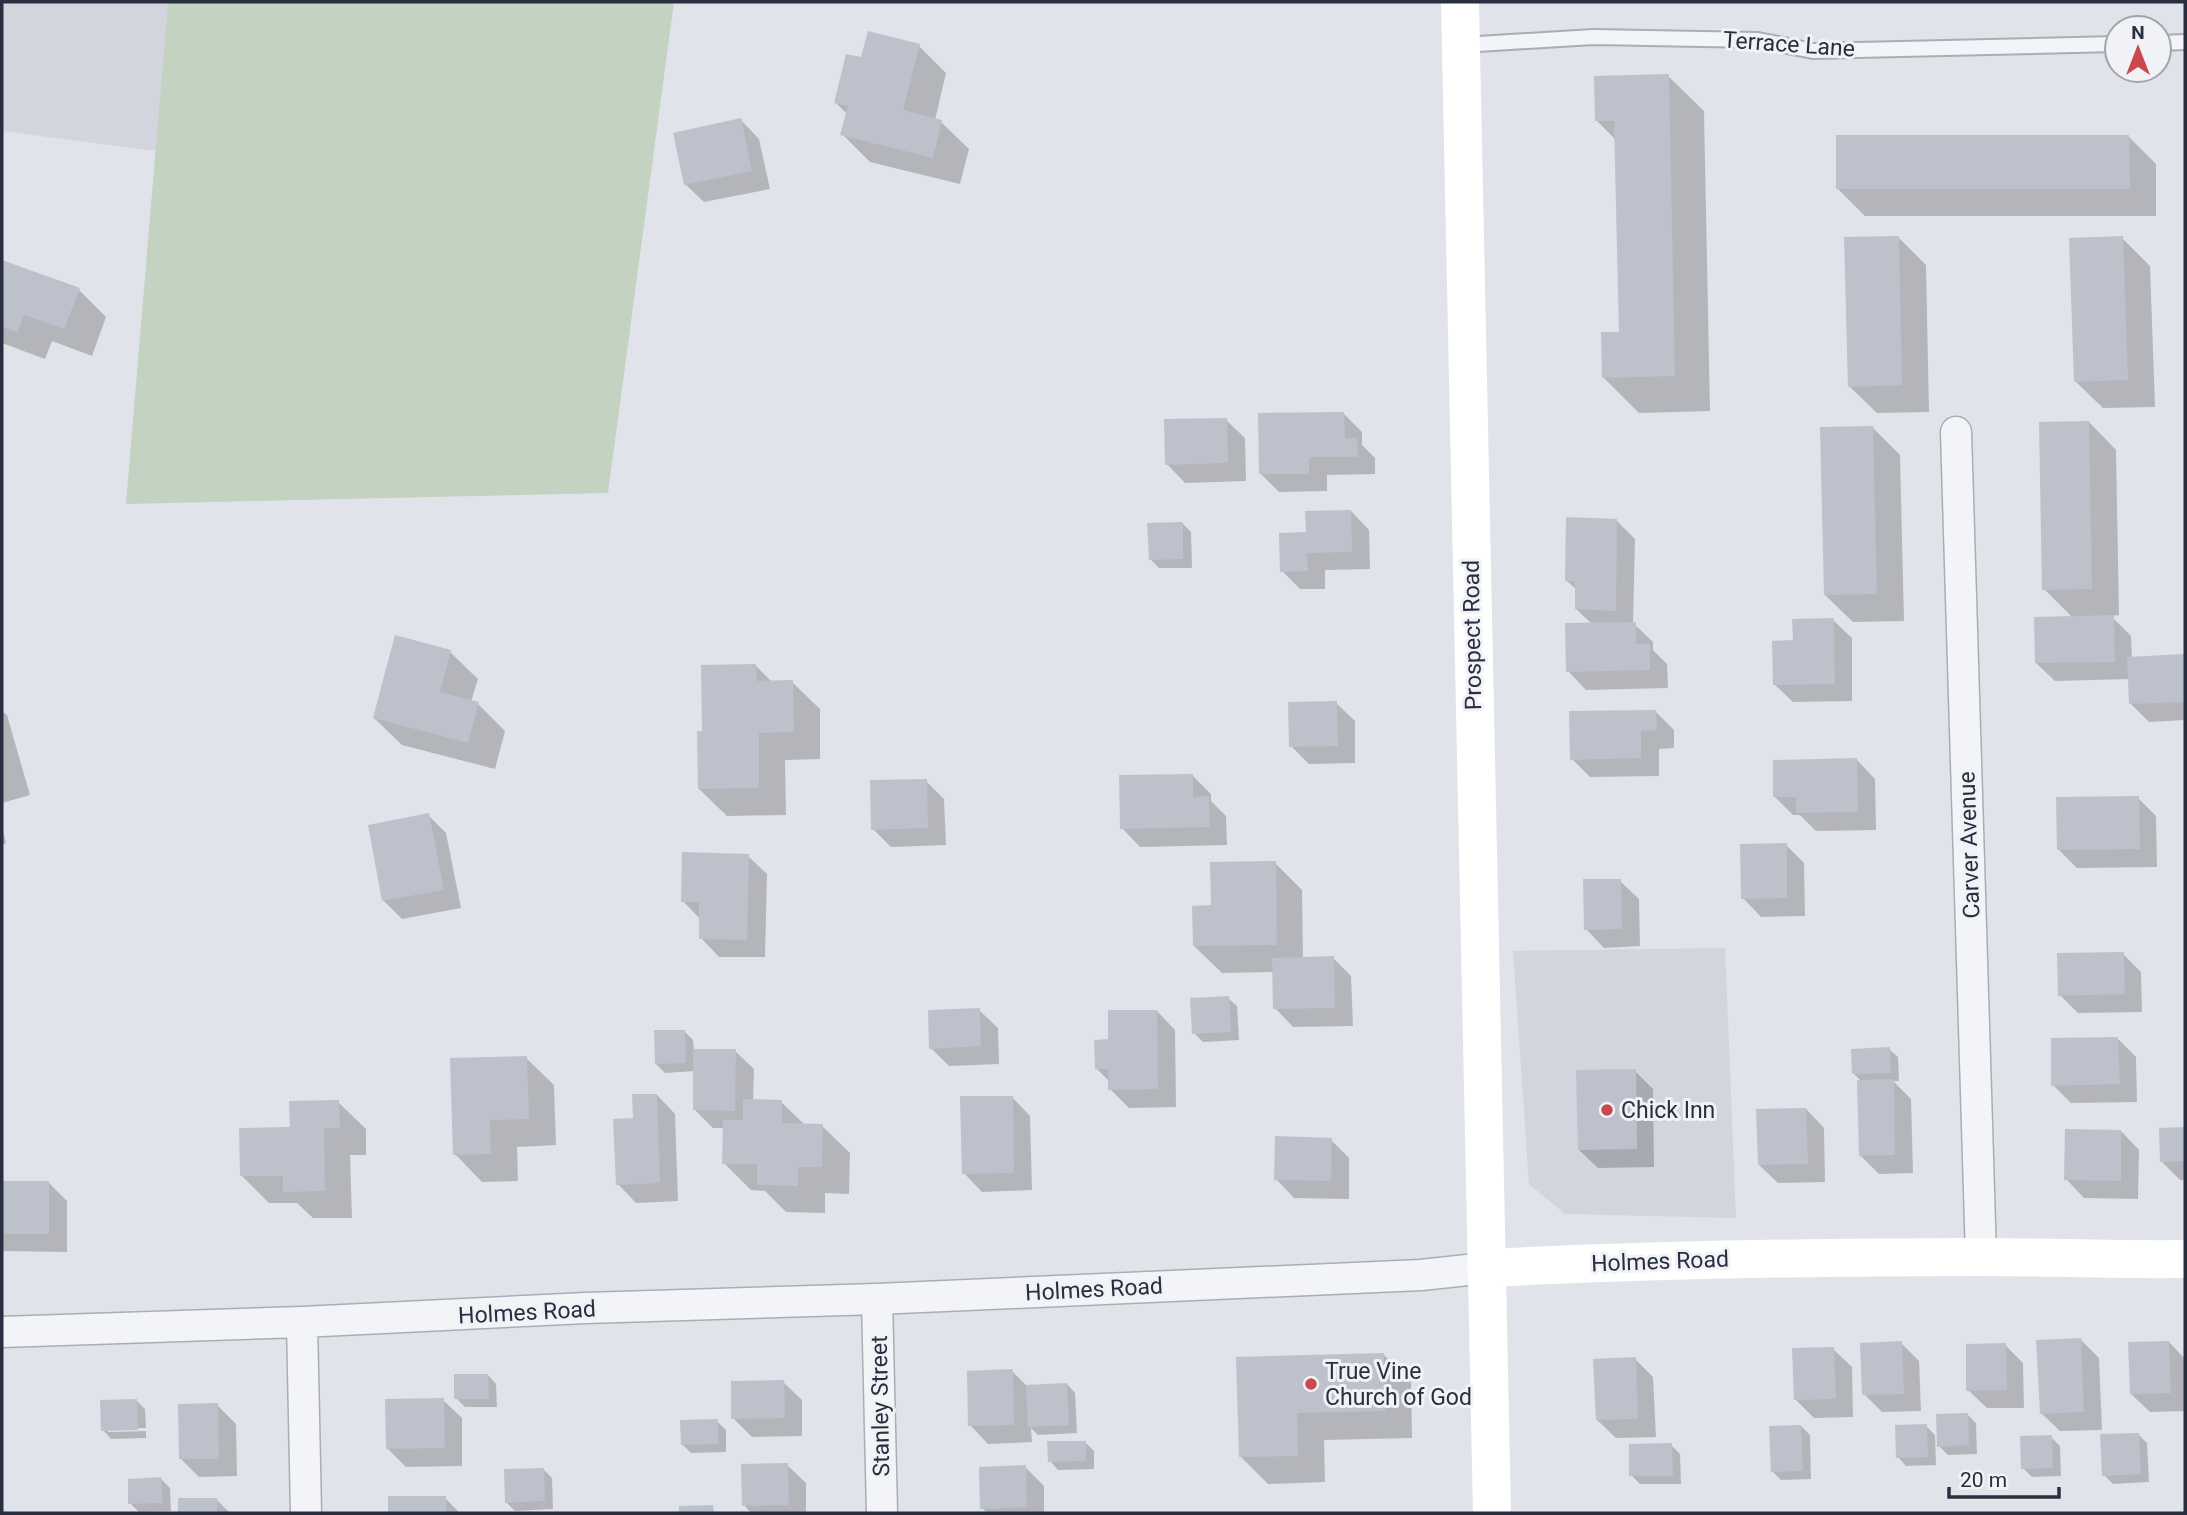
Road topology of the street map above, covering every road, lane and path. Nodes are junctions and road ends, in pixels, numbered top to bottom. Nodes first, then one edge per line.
1 (1460, 2) edge
2 (2103, 44) edge
3 (1461, 45) junction
4 (1956, 432) dead end
5 (1981, 1257) junction
6 (2185, 1259) edge
7 (1486, 1268) junction
8 (877, 1299) junction
9 (302, 1322) junction
10 (2, 1332) edge
11 (306, 1513) edge
12 (882, 1513) edge
13 (1492, 1513) edge

1 - 3 main road, Prospect Road
2 - 3 lane, Terrace Lane
3 - 7 main road, Prospect Road
4 - 5 street, Carver Avenue
5 - 6 main road, Holmes Road
5 - 7 main road, Holmes Road
7 - 8 street, Holmes Road
7 - 13 main road, Prospect Road
8 - 9 street, Holmes Road
8 - 12 street, Stanley Street
9 - 10 street, Holmes Road
9 - 11 street

